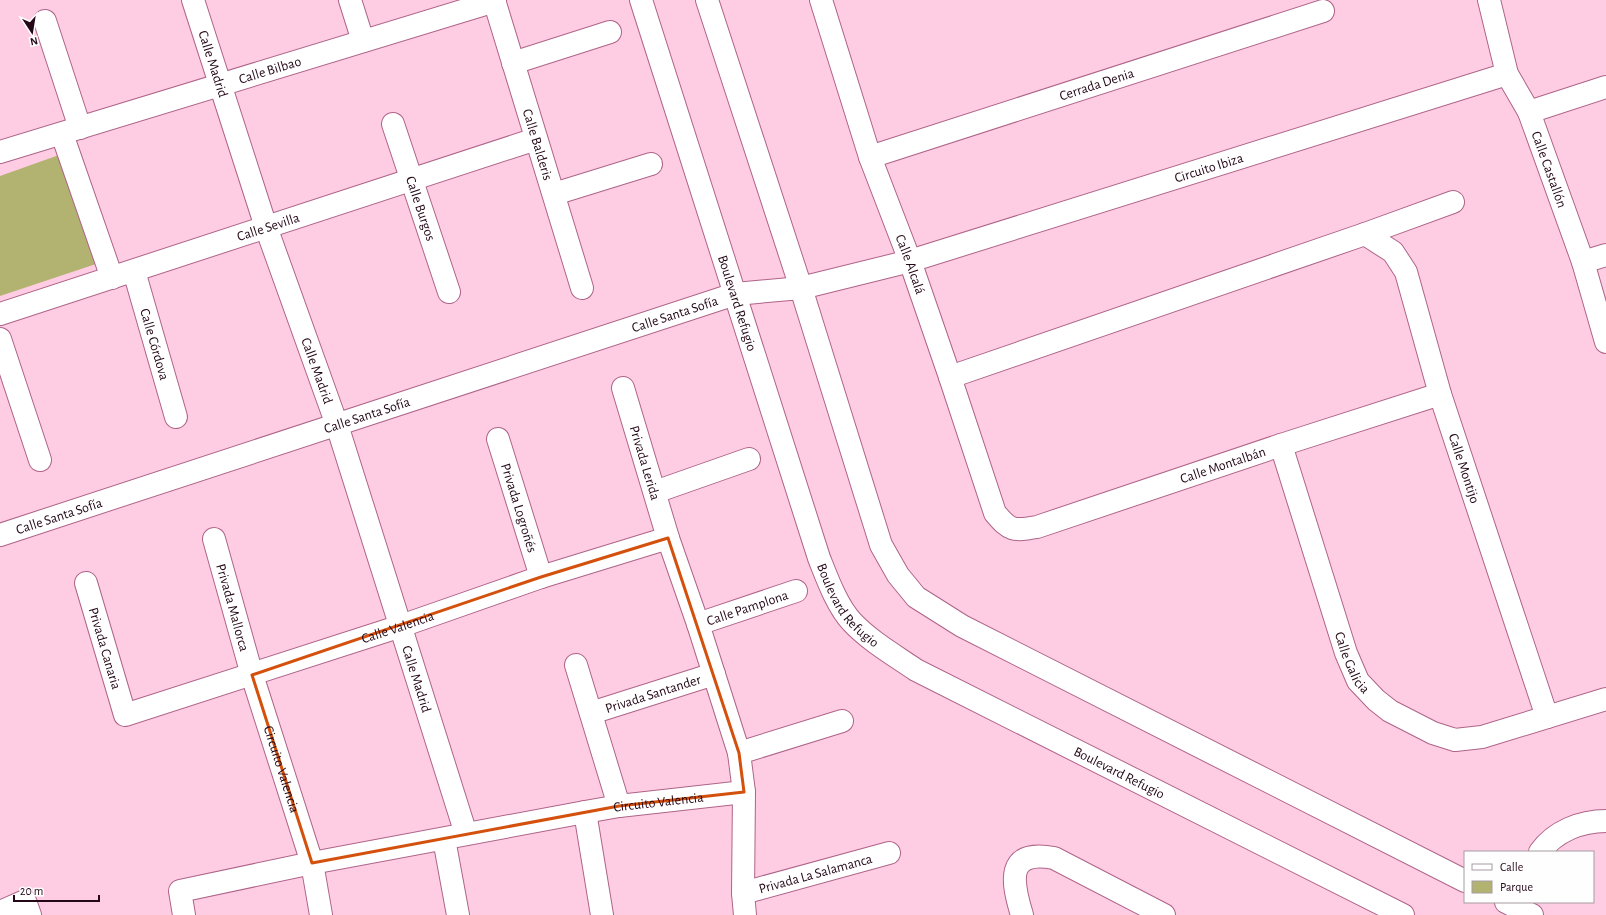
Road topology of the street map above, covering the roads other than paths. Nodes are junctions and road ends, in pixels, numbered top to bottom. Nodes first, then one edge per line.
1 (193, 0) edge
2 (350, 0) edge
3 (494, 0) edge
4 (640, 0) edge
5 (706, 0) edge
6 (1490, 0) edge
7 (826, 1) edge
8 (1323, 11) dead end
9 (45, 21) dead end
10 (610, 32) dead end
11 (363, 41) junction
12 (513, 63) junction
13 (1507, 74) junction
14 (220, 85) junction
15 (1606, 87) edge
16 (1529, 112) junction
17 (394, 124) dead end
18 (71, 131) junction
19 (536, 138) junction
20 (0, 152) edge
21 (870, 157) junction
22 (651, 164) dead end
23 (413, 179) junction
24 (554, 194) junction
25 (1453, 202) dead end
26 (266, 227) junction
27 (1365, 234) junction
28 (1606, 255) edge
29 (910, 261) junction
30 (1583, 262) junction
31 (134, 271) junction
32 (112, 278) junction
33 (582, 288) dead end
34 (801, 288) junction
35 (449, 292) dead end
36 (734, 294) junction
37 (0, 314) edge
38 (0, 339) edge
39 (1606, 342) edge
40 (950, 377) junction
41 (623, 388) dead end
42 (1440, 394) junction
43 (176, 417) dead end
44 (337, 425) junction
45 (498, 439) dead end
46 (1281, 445) junction
47 (749, 459) dead end
48 (40, 460) dead end
49 (655, 492) junction
50 (1006, 526) joint
51 (0, 535) edge
52 (668, 538) junction
53 (214, 539) dead end
54 (542, 577) junction
55 (86, 583) dead end
56 (796, 591) dead end
57 (698, 624) junction
58 (401, 626) junction
59 (576, 665) dead end
60 (252, 674) junction
61 (714, 674) junction
62 (1606, 700) edge
63 (591, 713) junction
64 (126, 714) joint
65 (1546, 717) junction
66 (842, 721) dead end
67 (738, 753) junction
68 (744, 792) junction
69 (619, 806) junction
70 (585, 812) junction
71 (1606, 821) edge
72 (466, 834) junction
73 (444, 839) junction
74 (1541, 851) edge
75 (889, 853) dead end
76 (312, 863) junction
77 (1464, 880) edge
78 (743, 893) junction
79 (1508, 906) edge
80 (27, 908) edge
81 (0, 912) edge
82 (184, 915) edge
83 (321, 915) edge
84 (458, 915) edge
85 (602, 915) edge
86 (745, 915) edge
87 (1022, 915) edge
88 (1164, 915) edge
89 (1403, 915) edge
90 (1532, 915) edge

1 - 14 street, Calle Madrid
2 - 11 street
3 - 11 street, Calle Bilbao
3 - 12 street, Calle Balderis
4 - 36 street, Boulevard Refugio
5 - 34 street
6 - 13 street, Calle Castallón
7 - 21 street, Calle Alcalá
8 - 21 street, Cerrada Denia
9 - 18 street
10 - 12 street
11 - 14 street, Calle Bilbao
12 - 19 street, Calle Balderis
13 - 16 street, Calle Castallón
13 - 29 street, Circuito Ibiza
14 - 18 street, Calle Bilbao
14 - 26 street, Calle Madrid
15 - 16 street
16 - 30 street, Calle Castallón
17 - 23 street, Calle Burgos
18 - 20 street, Calle Bilbao
18 - 32 street
19 - 23 street, Calle Sevilla
19 - 24 street, Calle Balderis
21 - 29 street, Calle Alcalá
22 - 24 street
23 - 26 street, Calle Sevilla
23 - 35 street, Calle Burgos
24 - 33 street, Calle Balderis
25 - 27 street
26 - 31 street, Calle Sevilla
26 - 44 street, Calle Madrid
27 - 40 street
27 - 42 street, Calle Montijo
28 - 30 street
29 - 34 street, Circuito Ibiza
29 - 40 street, Calle Alcalá
30 - 39 street, Calle Castallón
31 - 32 street, Calle Sevilla
31 - 43 street, Calle Córdova
32 - 37 street, Calle Sevilla
34 - 36 street, Calle Santa Sofía
34 - 77 street
36 - 44 street, Calle Santa Sofía
36 - 89 street, Boulevard Refugio
38 - 48 street
40 - 50 street, Calle Alcalá
41 - 49 street, Privada Lerida
42 - 46 street, Calle Montalbán
42 - 65 street, Calle Montijo
44 - 51 street, Calle Santa Sofía
44 - 58 street, Calle Madrid
45 - 54 street, Privada Logroñés
46 - 50 street, Calle Montalbán
46 - 65 street, Calle Galicia
47 - 49 street
49 - 52 street, Privada Lerida
52 - 54 street, Calle Valencia
52 - 57 street
53 - 60 street, Privada Mallorca
54 - 58 street, Calle Valencia
55 - 64 street, Privada Canaria
56 - 57 street, Calle Pamplona
57 - 61 street
58 - 60 street, Calle Valencia
58 - 72 street, Calle Madrid
59 - 63 street
60 - 64 street, Calle Valencia
60 - 76 street, Circuito Valencia
61 - 63 street, Privada Santander
61 - 67 street
62 - 65 street, Calle Galicia
63 - 69 street
66 - 67 street
67 - 68 street
68 - 69 street, Circuito Valencia
68 - 78 street
69 - 70 street, Circuito Valencia
70 - 72 street, Circuito Valencia
70 - 85 street
71 - 74 street
72 - 73 street, Circuito Valencia
73 - 76 street, Circuito Valencia
73 - 84 street
75 - 78 street, Privada La Salamanca
76 - 82 street, Circuito Valencia
76 - 83 street
78 - 86 street
79 - 90 street
80 - 81 street
87 - 88 street

